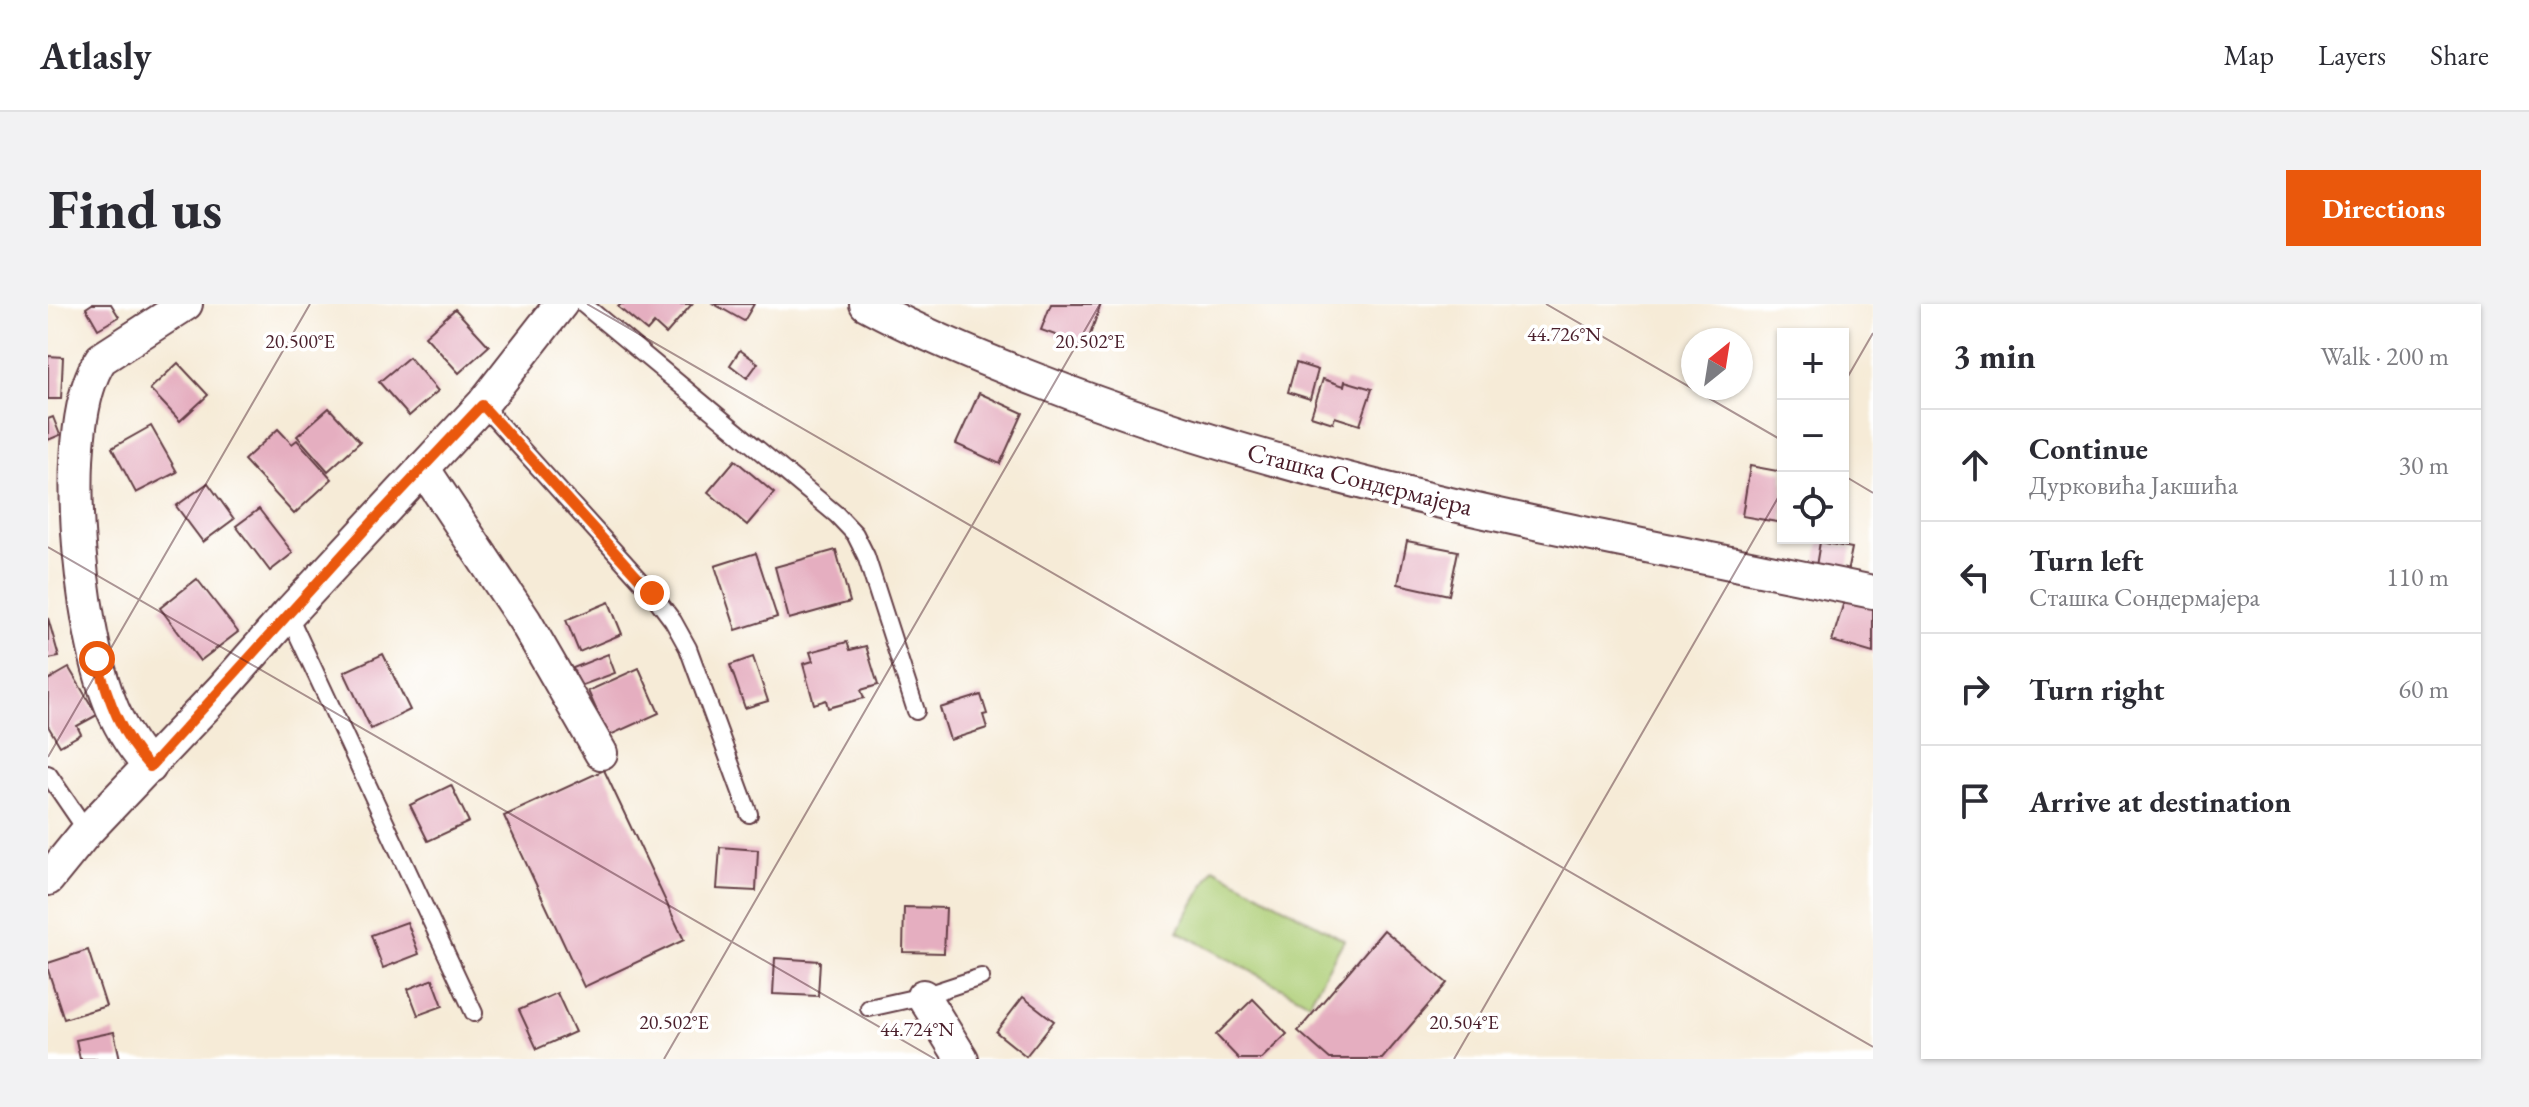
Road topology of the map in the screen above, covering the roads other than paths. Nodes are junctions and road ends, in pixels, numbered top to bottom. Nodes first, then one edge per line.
1 (186, 304) edge
2 (561, 304) edge
3 (583, 304) edge
4 (866, 304) edge
5 (482, 405) junction
6 (423, 468) junction
7 (1873, 592) edge
8 (288, 614) junction
9 (916, 711) dead end
10 (601, 753) dead end
11 (150, 767) junction
12 (48, 774) edge
13 (749, 814) dead end
14 (87, 831) junction
15 (48, 879) edge
16 (981, 977) dead end
17 (923, 996) junction
18 (869, 1008) dead end
19 (474, 1013) dead end
20 (962, 1059) edge

1 - 11 street
2 - 5 street
3 - 9 lane
4 - 7 street, Сташка Сондермајера
5 - 6 street
5 - 13 lane
6 - 8 street
6 - 10 street
8 - 11 street
8 - 19 lane
11 - 14 street
12 - 14 lane
14 - 15 street
16 - 17 lane
17 - 18 lane
17 - 20 street

